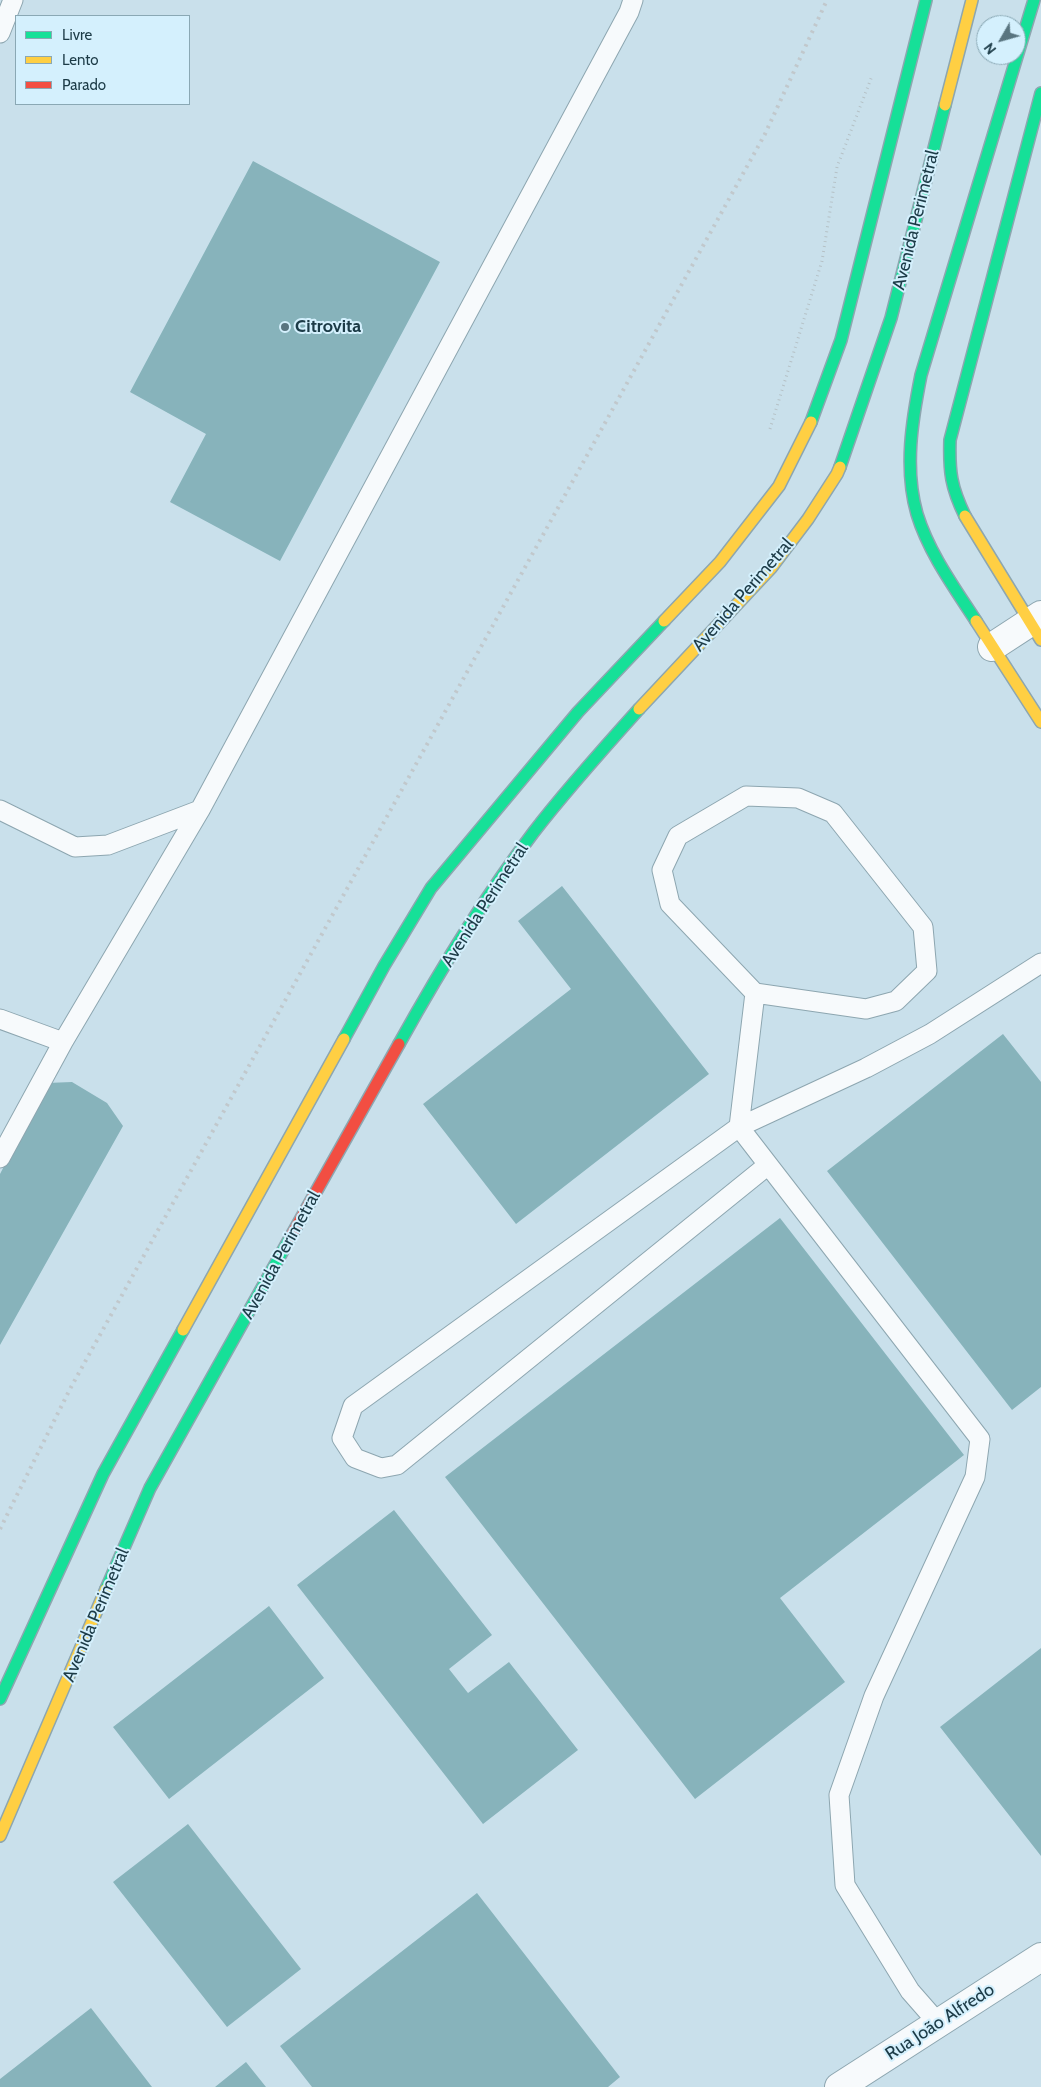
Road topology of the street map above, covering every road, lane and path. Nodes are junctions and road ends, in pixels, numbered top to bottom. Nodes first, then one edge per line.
1 (13, 0) edge
2 (633, 0) edge
3 (926, 0) edge
4 (972, 0) edge
5 (1034, 0) edge
6 (0, 33) edge
7 (1041, 93) edge
8 (1037, 626) edge
9 (992, 647) junction
10 (1041, 722) edge
11 (0, 810) edge
12 (200, 810) junction
13 (1041, 962) edge
14 (756, 993) junction
15 (0, 1019) edge
16 (63, 1042) junction
17 (739, 1127) junction
18 (0, 1158) edge
19 (768, 1165) junction
20 (0, 1699) edge
21 (0, 1836) edge
22 (1041, 1957) edge
23 (938, 2023) junction
24 (839, 2087) edge

1 - 6 lane
2 - 12 lane
3 - 20 main road
4 - 21 main road, Avenida Perimetral
5 - 9 main road
7 - 8 main road
8 - 9 street
9 - 10 main road
11 - 12 lane
12 - 16 lane
13 - 17 lane
14 - 14 lane
14 - 17 lane
15 - 16 lane
16 - 18 lane
17 - 19 lane
17 - 19 lane
19 - 23 lane
22 - 23 street, Rua João Alfredo
23 - 24 street, Rua João Alfredo

